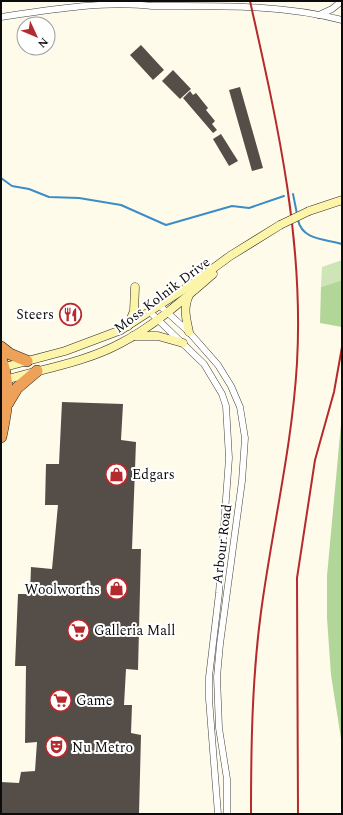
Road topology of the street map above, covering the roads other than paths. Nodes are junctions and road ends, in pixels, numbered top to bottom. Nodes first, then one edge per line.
1 (342, 1) edge
2 (189, 3) edge
3 (319, 15) junction
4 (1, 17) edge
5 (342, 20) edge
6 (342, 200) edge
7 (242, 250) junction
8 (136, 287) dead end
9 (190, 294) junction
10 (160, 306) junction
11 (150, 312) junction
12 (166, 312) junction
13 (157, 319) junction
14 (127, 326) junction
15 (189, 332) junction
16 (132, 336) junction
17 (183, 343) junction
18 (1, 347) edge
19 (27, 361) junction
20 (2, 364) edge
21 (37, 371) junction
22 (4, 380) edge
23 (8, 404) junction
24 (1, 437) edge
25 (213, 643) junction
26 (220, 644) junction
27 (218, 814) edge
28 (228, 814) edge

1 - 3 street
2 - 3 street
2 - 4 street
3 - 5 street
6 - 7 main road, Moss Kolnik Drive, bridge
7 - 9 main road, Moss Kolnik Drive
7 - 10 main road, Moss Kolnik Drive
8 - 14 main road
9 - 12 main road, Moss Kolnik Drive
9 - 15 main road
10 - 11 main road, Moss Kolnik Drive
10 - 12 street, Arbour Road
11 - 13 street, Arbour Road
11 - 14 main road, Moss Kolnik Drive
12 - 13 main road, Moss Kolnik Drive
12 - 15 street, Arbour Road
13 - 16 main road, Moss Kolnik Drive
13 - 17 street, Arbour Road
14 - 19 main road, Moss Kolnik Drive
15 - 26 street, Arbour Road
16 - 17 main road
16 - 21 main road, Moss Kolnik Drive
17 - 25 street, Arbour Road
18 - 19 highway
19 - 20 main road, Moss Kolnik Drive
20 - 22 highway
21 - 22 main road, Moss Kolnik Drive
21 - 23 highway
22 - 23 highway
23 - 24 highway
25 - 26 street
25 - 27 street, Arbour Road
26 - 28 street, Arbour Road

